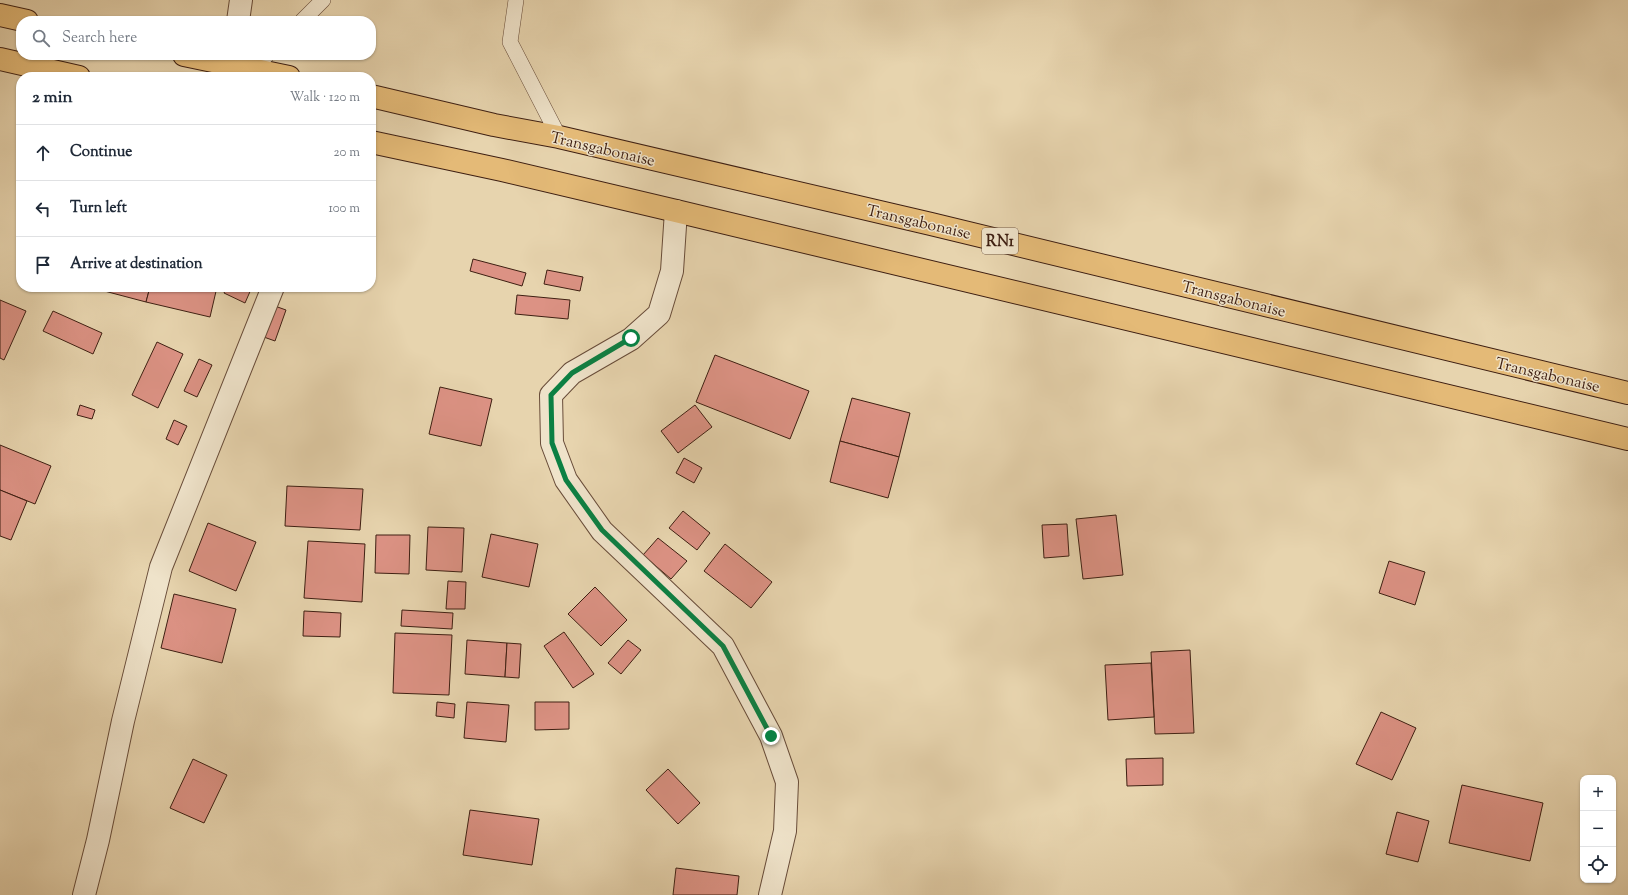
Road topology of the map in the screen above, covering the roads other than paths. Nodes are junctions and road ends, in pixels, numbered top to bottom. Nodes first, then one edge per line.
1 (241, 0) edge
2 (323, 0) edge
3 (516, 0) edge
4 (0, 15) edge
5 (239, 16) edge
6 (307, 16) edge
7 (16, 19) edge
8 (0, 59) edge
9 (236, 60) edge
10 (246, 61) edge
11 (57, 72) edge
12 (276, 72) edge
13 (376, 97) edge
14 (558, 137) junction
15 (376, 143) edge
16 (676, 211) junction
17 (271, 292) edge
18 (1628, 393) edge
19 (1628, 439) edge
20 (84, 895) edge
21 (770, 895) edge

1 - 5 street
2 - 6 lane
3 - 14 lane
4 - 7 highway
8 - 11 highway
9 - 10 highway
10 - 12 highway
13 - 14 highway, Transgabonaise / RN1
14 - 18 highway, Transgabonaise / RN1
15 - 16 highway
16 - 19 highway
16 - 21 street
17 - 20 street

